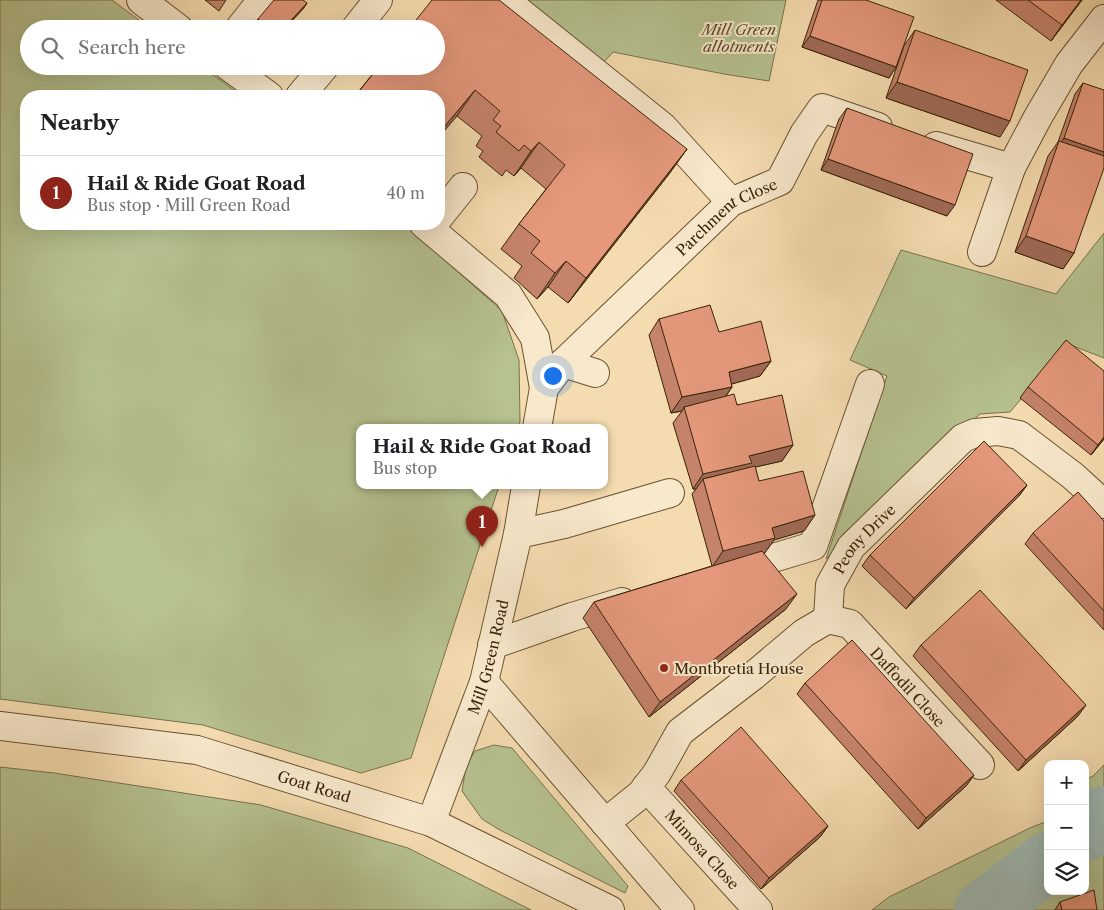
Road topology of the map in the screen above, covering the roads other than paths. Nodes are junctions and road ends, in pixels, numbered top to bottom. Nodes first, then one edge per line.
1 (141, 0) edge
2 (262, 0) edge
3 (378, 0) edge
4 (504, 0) edge
5 (1104, 19) edge
6 (167, 20) edge
7 (246, 20) edge
8 (362, 20) edge
9 (240, 75) edge
10 (317, 75) edge
11 (261, 90) edge
12 (305, 90) edge
13 (1011, 168) junction
14 (463, 187) dead end
15 (731, 202) junction
16 (445, 207) edge
17 (439, 230) edge
18 (982, 252) dead end
19 (563, 363) junction
20 (595, 373) dead end
21 (870, 384) dead end
22 (544, 388) junction
23 (538, 424) edge
24 (526, 489) edge
25 (670, 493) dead end
26 (1104, 504) edge
27 (518, 534) junction
28 (711, 576) edge
29 (646, 595) edge
30 (828, 619) junction
31 (492, 645) junction
32 (484, 682) junction
33 (0, 726) edge
34 (980, 765) dead end
35 (646, 787) junction
36 (431, 822) junction
37 (605, 823) junction
38 (610, 910) edge
39 (680, 910) edge
40 (758, 910) edge

1 - 6 street
2 - 7 street
3 - 8 street
4 - 15 street
5 - 13 street
9 - 11 street
10 - 12 street
13 - 15 street, Parchment Close
13 - 18 street
14 - 16 street
15 - 19 street, Parchment Close
17 - 22 street
19 - 20 street
19 - 22 street, Parchment Close
21 - 28 street
22 - 23 street
24 - 27 street, Mill Green Road
25 - 27 street
26 - 30 street, Peony Drive
27 - 31 street, Mill Green Road
29 - 31 street
30 - 34 street, Daffodil Close
30 - 35 street
31 - 32 street, Mill Green Road
32 - 36 street, Mill Green Road
32 - 37 street
33 - 36 street, Goat Road
35 - 37 street
35 - 40 street, Mimosa Close
36 - 38 street, Goat Road
37 - 39 street

